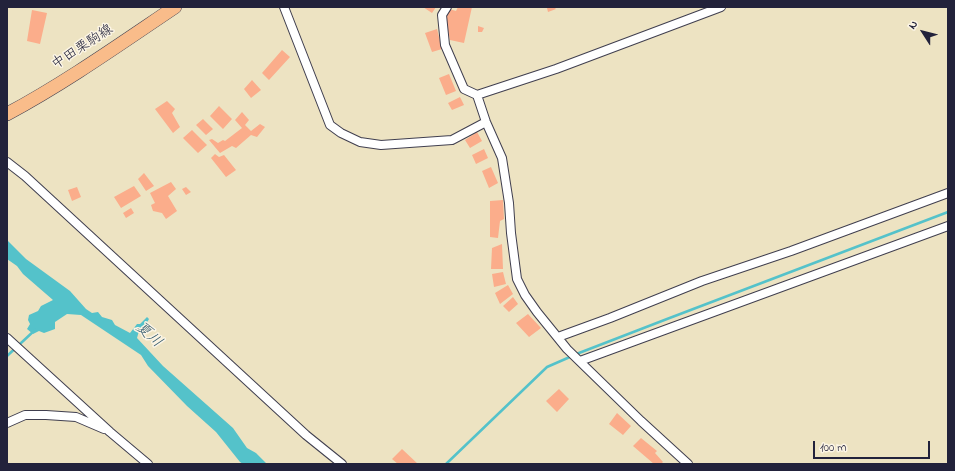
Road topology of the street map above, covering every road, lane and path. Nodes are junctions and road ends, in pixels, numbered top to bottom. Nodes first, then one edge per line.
1 (175, 7) edge
2 (284, 7) edge
3 (447, 7) edge
4 (721, 7) edge
5 (477, 95) junction
6 (7, 114) edge
7 (486, 122) junction
8 (7, 162) edge
9 (948, 193) edge
10 (948, 226) edge
11 (558, 337) junction
12 (7, 338) edge
13 (579, 360) junction
14 (7, 423) edge
15 (110, 432) junction
16 (148, 464) edge
17 (342, 464) edge
18 (688, 464) edge

1 - 6 main road, 中田栗駒線
2 - 7 street
3 - 5 street
4 - 5 street
5 - 7 street
7 - 11 street
8 - 17 street
9 - 11 street
10 - 13 street
11 - 13 street
12 - 15 street
13 - 18 street
14 - 15 street
15 - 16 street

